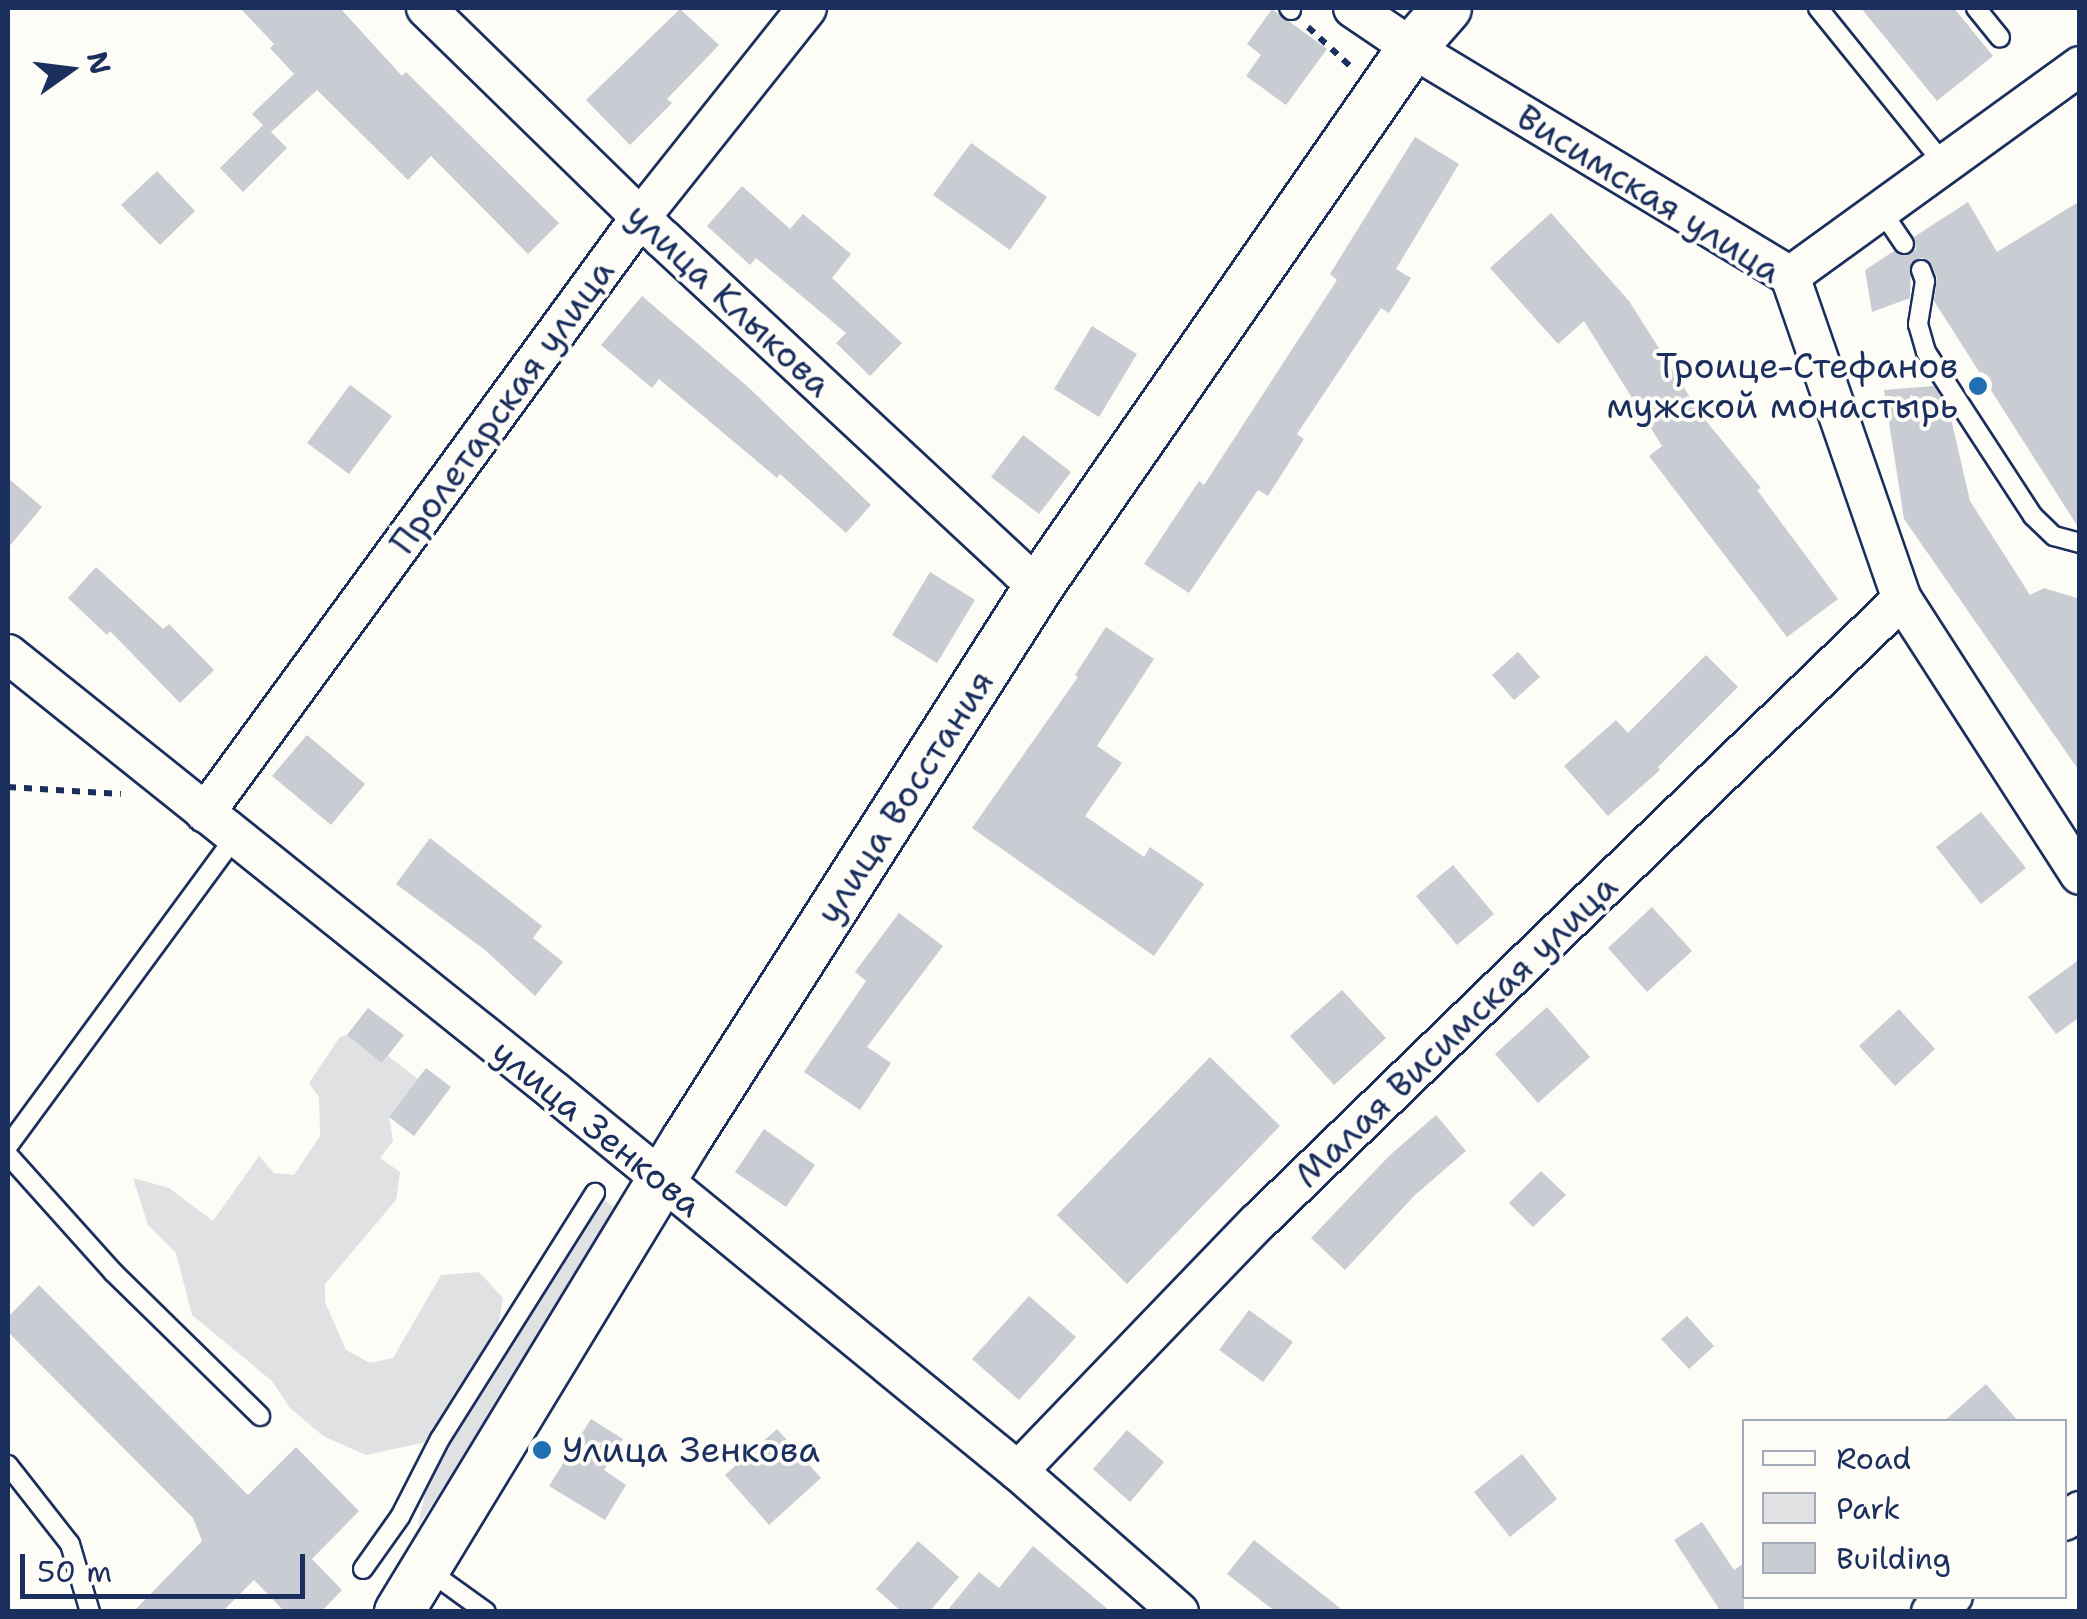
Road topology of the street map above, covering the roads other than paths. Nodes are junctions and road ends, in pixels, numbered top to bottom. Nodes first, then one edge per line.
1 (426, 8) edge
2 (807, 8) edge
3 (1353, 8) edge
4 (1447, 8) edge
5 (1818, 8) edge
6 (1976, 8) edge
7 (2000, 38) dead end
8 (1412, 48) junction
9 (2080, 66) edge
10 (1944, 164) junction
11 (1881, 210) junction
12 (640, 218) junction
13 (1904, 244) dead end
14 (1920, 270) dead end
15 (1790, 276) junction
16 (2079, 542) edge
17 (1041, 584) junction
18 (1902, 599) junction
19 (11, 662) edge
20 (205, 813) junction
21 (235, 837) junction
22 (2080, 875) edge
23 (8, 1146) edge
24 (8, 1155) edge
25 (663, 1182) junction
26 (595, 1193) dead end
27 (260, 1416) dead end
28 (8, 1465) edge
29 (1018, 1471) junction
30 (425, 1567) junction
31 (362, 1568) dead end
32 (90, 1612) edge
33 (399, 1612) edge
34 (486, 1612) edge
35 (1179, 1612) edge

1 - 12 street, улица Клыкова
2 - 12 street, Пролетарская улица
3 - 8 street, Висимская улица
4 - 8 street, улица Восстания
5 - 10 lane
6 - 7 lane
8 - 15 street, Висимская улица
8 - 17 street, улица Восстания
9 - 10 street
10 - 11 street
11 - 13 lane
11 - 15 street
12 - 17 street, улица Клыкова
12 - 20 street, Пролетарская улица
14 - 16 lane
15 - 18 street, Висимская улица
17 - 25 street, улица Восстания
18 - 22 street, Висимская улица
18 - 29 street, Малая Висимская улица
19 - 20 street, улица Зенкова
20 - 21 street, улица Зенкова
21 - 23 lane
21 - 25 street, улица Зенкова
24 - 27 lane
25 - 29 street, улица Зенкова
25 - 30 street, улица Восстания
26 - 31 lane
28 - 32 lane
29 - 35 street, улица Зенкова
30 - 33 street, улица Восстания
30 - 34 lane

